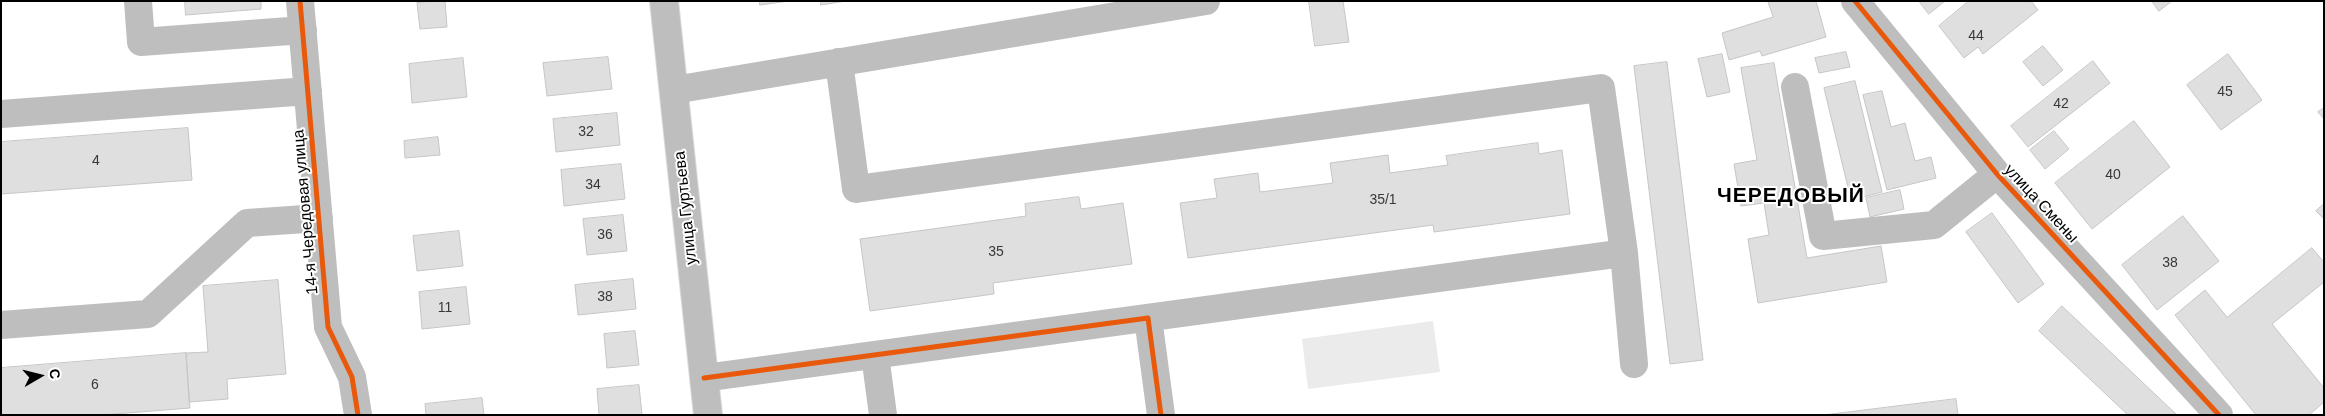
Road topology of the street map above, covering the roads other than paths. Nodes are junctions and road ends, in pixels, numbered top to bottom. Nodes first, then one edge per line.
1 (138, 1) edge
2 (300, 1) edge
3 (664, 1) edge
4 (1206, 1) edge
5 (1855, 1) edge
6 (303, 30) junction
7 (839, 62) junction
8 (1796, 87) dead end
9 (674, 90) junction
10 (308, 91) junction
11 (1, 114) edge
12 (1996, 174) junction
13 (319, 218) junction
14 (1624, 253) junction
15 (1148, 318) junction
16 (1, 325) edge
17 (875, 355) junction
18 (1634, 364) dead end
19 (704, 378) junction
20 (358, 415) edge
21 (708, 415) edge
22 (883, 415) edge
23 (1161, 415) edge
24 (2219, 415) edge

1 - 6 street
2 - 6 street, 14-я Чередовая улица
3 - 9 street, улица Гуртьева
4 - 7 street
5 - 12 street, улица Смены
6 - 10 street, 14-я Чередовая улица
7 - 9 street
7 - 14 street
8 - 12 street
9 - 19 street, улица Гуртьева
10 - 11 street
10 - 13 street, 14-я Чередовая улица
12 - 24 street, улица Смены
13 - 16 street
13 - 20 street, 14-я Чередовая улица
14 - 15 street
14 - 18 street
15 - 17 street
15 - 23 street
17 - 19 street
17 - 22 street
19 - 21 street, улица Гуртьева

